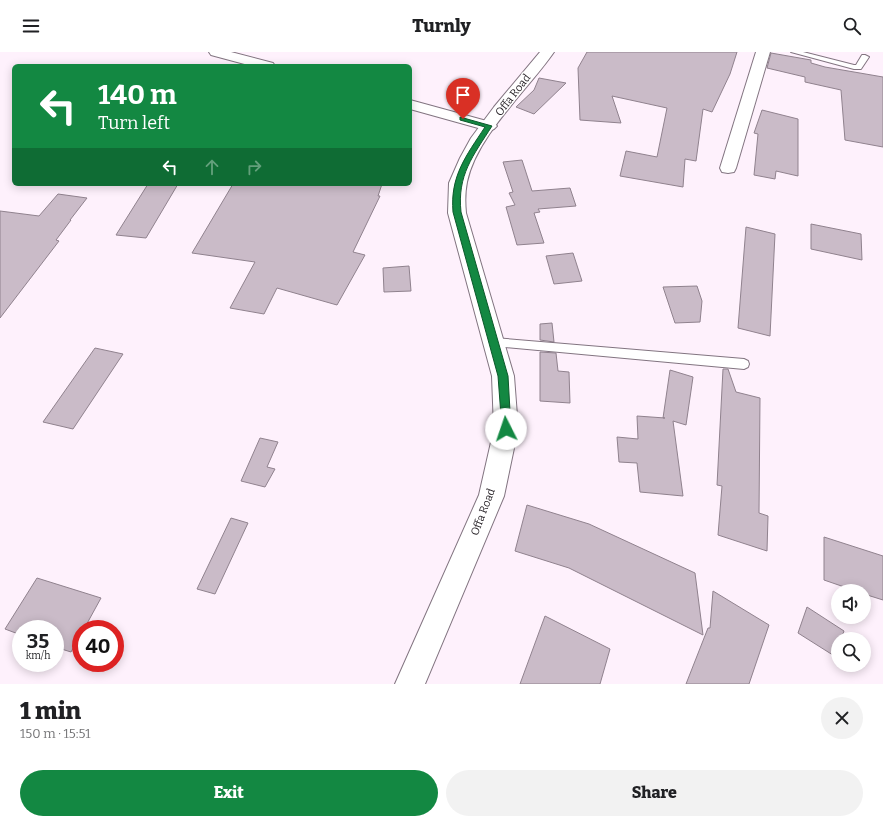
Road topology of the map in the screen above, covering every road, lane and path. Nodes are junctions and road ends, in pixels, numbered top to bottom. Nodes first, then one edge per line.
1 (216, 52) edge
2 (547, 52) edge
3 (763, 52) edge
4 (795, 52) edge
5 (865, 57) dead end
6 (261, 64) edge
7 (412, 105) edge
8 (489, 126) junction
9 (728, 168) dead end
10 (494, 342) junction
11 (744, 364) dead end
12 (410, 684) edge

1 - 6 street
2 - 8 street, Offa Road
3 - 9 street
4 - 5 lane
7 - 8 street
8 - 10 street, Offa Road
10 - 11 lane
10 - 12 street, Offa Road

